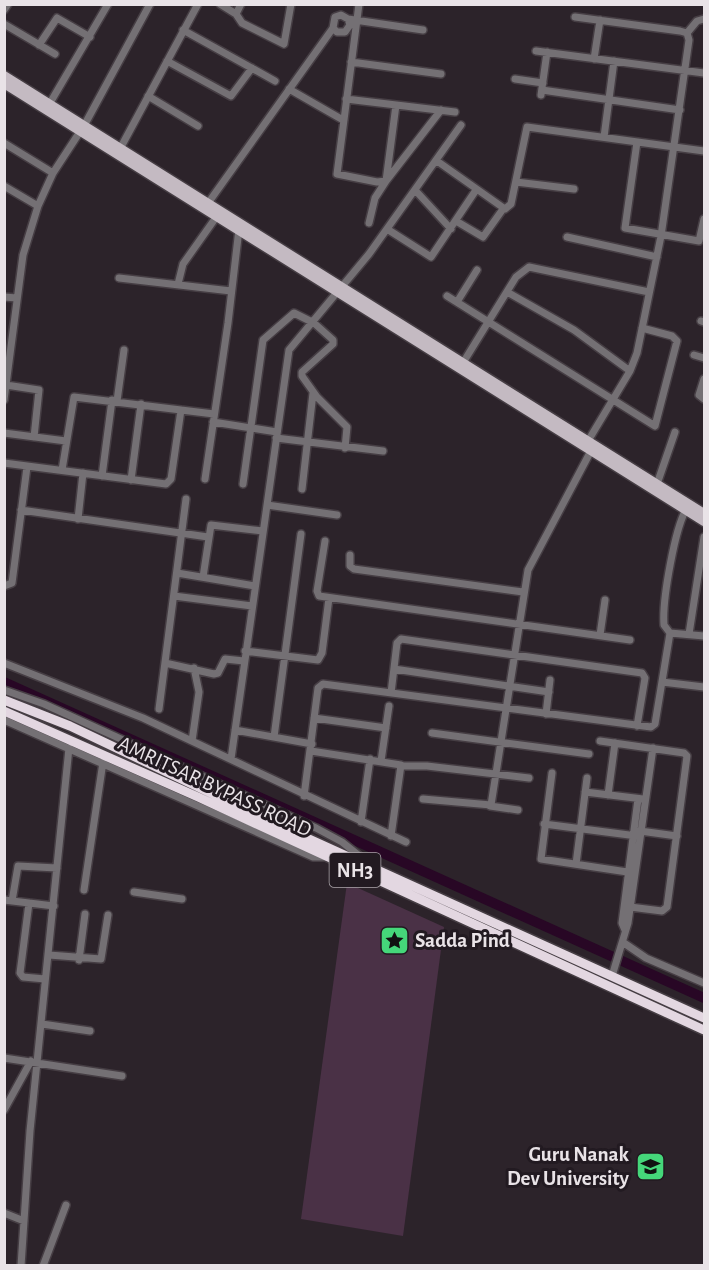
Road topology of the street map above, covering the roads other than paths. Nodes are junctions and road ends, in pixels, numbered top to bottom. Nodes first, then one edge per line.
1 (8, 4) edge
2 (150, 4) edge
3 (198, 4) edge
4 (220, 4) edge
5 (241, 4) edge
6 (291, 4) edge
7 (359, 4) edge
8 (105, 6) edge
9 (4, 10) edge
10 (236, 14) junction
11 (575, 17) dead end
12 (348, 19) junction
13 (705, 19) edge
14 (357, 20) junction
15 (600, 20) junction
16 (4, 24) edge
17 (333, 28) junction
18 (183, 30) junction
19 (423, 30) dead end
20 (687, 33) junction
21 (90, 37) junction
22 (39, 45) junction
23 (536, 51) dead end
24 (547, 52) junction
25 (55, 54) dead end
26 (594, 59) junction
27 (167, 61) junction
28 (614, 61) junction
29 (351, 62) junction
30 (252, 68) junction
31 (685, 71) junction
32 (705, 73) edge
33 (441, 74) dead end
34 (4, 75) edge
35 (515, 79) dead end
36 (275, 81) dead end
37 (6, 88) edge
38 (289, 89) junction
39 (542, 89) junction
40 (148, 96) junction
41 (346, 99) junction
42 (609, 99) junction
43 (50, 104) junction
44 (396, 105) junction
45 (441, 110) junction
46 (680, 110) junction
47 (455, 112) dead end
48 (343, 120) junction
49 (461, 125) dead end
50 (198, 126) dead end
51 (83, 127) junction
52 (604, 137) junction
53 (637, 142) junction
54 (4, 143) edge
55 (121, 147) junction
56 (673, 147) junction
57 (705, 151) edge
58 (437, 161) junction
59 (53, 172) junction
60 (386, 181) junction
61 (516, 182) junction
62 (4, 186) edge
63 (574, 189) dead end
64 (415, 190) junction
65 (476, 190) junction
66 (206, 205) junction
67 (38, 206) junction
68 (504, 209) junction
69 (217, 216) junction
70 (705, 219) edge
71 (456, 221) junction
72 (369, 223) dead end
73 (239, 229) junction
74 (387, 229) junction
75 (451, 229) junction
76 (662, 236) junction
77 (567, 237) dead end
78 (657, 257) junction
79 (477, 270) dead end
80 (119, 278) dead end
81 (178, 284) junction
82 (340, 288) junction
83 (231, 291) junction
84 (507, 292) junction
85 (649, 292) junction
86 (447, 296) dead end
87 (4, 297) edge
88 (17, 298) junction
89 (457, 302) junction
90 (488, 322) junction
91 (314, 323) junction
92 (642, 328) junction
93 (124, 350) dead end
94 (694, 355) dead end
95 (705, 358) edge
96 (462, 365) junction
97 (630, 371) junction
98 (6, 375) edge
99 (705, 379) edge
100 (6, 385) junction
101 (313, 393) junction
102 (705, 399) edge
103 (4, 400) edge
104 (613, 400) junction
105 (115, 401) junction
106 (141, 404) junction
107 (182, 410) junction
108 (214, 418) junction
109 (251, 429) junction
110 (675, 432) dead end
111 (4, 433) edge
112 (277, 435) junction
113 (34, 437) junction
114 (66, 441) junction
115 (308, 444) junction
116 (591, 446) junction
117 (345, 448) junction
118 (383, 451) dead end
119 (4, 463) edge
120 (27, 466) junction
121 (62, 470) junction
122 (83, 473) junction
123 (102, 476) junction
124 (205, 479) dead end
125 (131, 480) junction
126 (243, 484) dead end
127 (657, 484) junction
128 (302, 489) dead end
129 (186, 499) dead end
130 (267, 505) junction
131 (687, 507) junction
132 (21, 510) junction
133 (704, 510) edge
134 (337, 514) dead end
135 (78, 519) junction
136 (705, 522) edge
137 (263, 531) junction
138 (182, 533) junction
139 (301, 534) dead end
140 (208, 537) junction
141 (705, 537) edge
142 (325, 541) dead end
143 (350, 555) dead end
144 (177, 573) junction
145 (203, 577) junction
146 (4, 586) edge
147 (255, 586) junction
148 (523, 592) junction
149 (174, 596) junction
150 (329, 598) junction
151 (604, 600) dead end
152 (252, 606) junction
153 (518, 623) junction
154 (670, 633) junction
155 (688, 634) junction
156 (600, 635) junction
157 (705, 636) edge
158 (630, 640) dead end
159 (245, 651) junction
160 (513, 654) junction
161 (284, 657) junction
162 (244, 661) junction
163 (4, 663) edge
164 (165, 663) junction
165 (194, 668) junction
166 (394, 669) junction
167 (550, 680) dead end
168 (662, 682) junction
169 (509, 685) junction
170 (705, 687) edge
171 (4, 690) edge
172 (549, 692) junction
173 (391, 693) junction
174 (4, 700) edge
175 (389, 706) dead end
176 (506, 708) junction
177 (159, 709) dead end
178 (4, 711) edge
179 (546, 714) junction
180 (315, 718) junction
181 (4, 720) edge
182 (637, 726) junction
183 (386, 728) junction
184 (235, 730) junction
185 (432, 733) dead end
186 (274, 737) junction
187 (192, 741) junction
188 (600, 741) dead end
189 (501, 743) junction
190 (615, 743) junction
191 (311, 747) junction
192 (69, 748) junction
193 (653, 748) junction
194 (589, 754) dead end
195 (231, 759) junction
196 (370, 759) junction
197 (381, 761) junction
198 (103, 762) junction
199 (402, 766) junction
200 (496, 773) junction
201 (552, 773) dead end
202 (529, 778) dead end
203 (587, 778) dead end
204 (585, 792) junction
205 (608, 795) junction
206 (304, 796) junction
207 (423, 799) dead end
208 (642, 799) junction
209 (490, 806) junction
210 (518, 810) dead end
211 (361, 822) junction
212 (544, 824) junction
213 (581, 828) junction
214 (638, 834) junction
215 (392, 836) junction
216 (677, 836) junction
217 (406, 842) dead end
218 (327, 857) junction
219 (576, 864) junction
220 (372, 866) junction
221 (57, 868) junction
222 (631, 872) junction
223 (84, 890) dead end
224 (134, 892) dead end
225 (182, 899) dead end
226 (8, 901) edge
227 (29, 903) junction
228 (54, 906) junction
229 (630, 907) junction
230 (86, 914) dead end
231 (108, 915) dead end
232 (625, 930) junction
233 (623, 945) junction
234 (49, 955) junction
235 (80, 960) junction
236 (614, 973) junction
237 (45, 979) junction
238 (705, 983) edge
239 (705, 1018) edge
240 (42, 1024) junction
241 (705, 1030) edge
242 (90, 1031) dead end
243 (4, 1058) edge
244 (35, 1062) junction
245 (122, 1076) dead end
246 (4, 1110) edge
247 (66, 1206) dead end
248 (4, 1213) edge
249 (24, 1221) junction
250 (21, 1266) edge
251 (43, 1266) edge

1 - 9 street
2 - 51 street
3 - 18 street
4 - 10 street
5 - 10 street
6 - 10 street
7 - 14 street
8 - 21 street
11 - 15 street
12 - 14 street
12 - 17 street
12 - 17 street
13 - 20 street
14 - 19 street
14 - 29 street
15 - 20 street
15 - 26 street
16 - 22 street
17 - 38 street
18 - 27 street
18 - 30 street
20 - 31 street
21 - 22 street
21 - 43 street
22 - 25 street
23 - 24 street
24 - 26 street
24 - 39 street
26 - 28 street
27 - 30 street
27 - 40 street
28 - 31 street
28 - 42 street
29 - 33 street
29 - 41 street
30 - 36 street
31 - 32 street
31 - 46 street
34 - 43 main road
35 - 39 street
37 - 51 main road
38 - 48 street
38 - 66 street
39 - 42 street
40 - 50 street
40 - 55 street
41 - 44 street
41 - 48 street
42 - 46 street
42 - 52 street
43 - 51 main road
44 - 45 street
44 - 60 street
45 - 47 street
45 - 60 street
46 - 56 street
48 - 60 street
49 - 58 street
51 - 55 main road
51 - 59 street
51 - 66 main road
52 - 53 street
52 - 61 street
53 - 56 street
53 - 76 street
54 - 59 street
55 - 66 main road
56 - 57 street
56 - 76 street
58 - 64 street
58 - 65 street
59 - 67 street
60 - 72 street
61 - 63 street
61 - 68 street
62 - 67 street
64 - 74 street
64 - 75 street
65 - 68 street
65 - 71 street
66 - 69 main road
66 - 82 main road
67 - 88 street
68 - 71 street
69 - 73 main road
69 - 81 street
70 - 76 street
71 - 75 street
73 - 82 main road
73 - 83 street
74 - 75 street
74 - 82 street
76 - 78 street
77 - 78 street
78 - 85 street
79 - 89 street
80 - 81 street
81 - 83 street
82 - 91 street
82 - 96 main road
83 - 108 street
84 - 85 street
84 - 90 street
84 - 97 street
85 - 92 street
86 - 89 street
87 - 88 street
88 - 98 street
89 - 90 street
90 - 96 street
90 - 104 street
91 - 101 street
91 - 109 street
91 - 112 street
92 - 97 street
92 - 104 street
93 - 105 street
94 - 95 street
96 - 116 main road
97 - 104 street
98 - 100 street
99 - 102 street
100 - 103 street
100 - 113 street
101 - 115 street
101 - 117 street
104 - 116 street
105 - 106 street
105 - 114 street
105 - 123 street
106 - 107 street
106 - 125 street
107 - 108 street
107 - 125 street
108 - 109 street
108 - 124 street
109 - 112 street
109 - 126 street
110 - 127 street
111 - 113 street
112 - 115 street
112 - 130 street
113 - 114 street
114 - 121 street
115 - 117 street
115 - 128 street
116 - 127 main road
116 - 131 main road
116 - 148 street
117 - 118 street
119 - 120 street
120 - 121 street
120 - 132 street
121 - 122 street
122 - 123 street
122 - 135 street
123 - 125 street
127 - 131 main road
129 - 138 street
130 - 134 street
130 - 137 street
131 - 133 main road
131 - 136 main road
131 - 154 street
132 - 135 street
132 - 146 street
135 - 138 street
137 - 140 street
137 - 147 street
138 - 140 street
138 - 144 street
139 - 161 street
140 - 145 street
141 - 155 street
142 - 150 street
143 - 148 street
144 - 145 street
144 - 149 street
145 - 147 street
147 - 152 street
148 - 153 street
149 - 152 street
149 - 164 street
150 - 153 street
150 - 161 street
151 - 156 street
152 - 159 street
153 - 156 street
153 - 160 street
154 - 155 street
154 - 168 street
155 - 157 street
156 - 158 street
159 - 161 street
159 - 162 street
160 - 166 street
160 - 169 street
160 - 182 street
161 - 186 street
162 - 165 street
162 - 184 street
163 - 187 street
164 - 165 street
164 - 177 street
165 - 187 street
166 - 169 street
166 - 173 street
167 - 172 street
168 - 170 street
168 - 182 street
169 - 172 street
169 - 176 street
171 - 220 street
172 - 179 street
173 - 176 street
173 - 180 street
174 - 220 highway, AMRITSAR BYPASS ROAD / NH3
175 - 183 street
176 - 179 street
176 - 189 street
178 - 218 highway, AMRITSAR BYPASS ROAD / NH3
179 - 182 street
180 - 183 street
180 - 191 street
181 - 192 street
183 - 197 street
184 - 186 street
184 - 195 street
185 - 189 street
186 - 191 street
187 - 195 street
188 - 190 street
189 - 194 street
189 - 200 street
190 - 193 street
190 - 205 street
191 - 196 street
191 - 206 street
192 - 198 street
192 - 221 street
193 - 208 street
193 - 216 street
195 - 206 street
196 - 197 street
196 - 211 street
197 - 199 street
198 - 218 street
198 - 223 street
199 - 200 street
199 - 215 street
200 - 202 street
200 - 209 street
201 - 212 street
203 - 204 street
204 - 205 street
204 - 213 street
205 - 208 street
206 - 211 street
207 - 209 street
208 - 214 street
209 - 210 street
211 - 215 street
212 - 213 street
212 - 219 street
213 - 214 street
213 - 219 street
214 - 216 street
214 - 222 street
215 - 217 street
216 - 229 street
218 - 241 highway, AMRITSAR BYPASS ROAD / NH3
219 - 222 street
220 - 236 highway, AMRITSAR BYPASS ROAD / NH3
221 - 226 street
221 - 228 street
222 - 229 street
222 - 232 street
224 - 225 street
226 - 227 street
227 - 228 street
227 - 237 street
228 - 234 street
229 - 232 street
230 - 235 street
231 - 235 street
232 - 233 street
233 - 236 street
233 - 238 street
234 - 235 street
234 - 237 street
236 - 239 highway, AMRITSAR BYPASS ROAD / NH3
237 - 240 street
240 - 242 street
240 - 244 street
243 - 244 street
244 - 245 street
244 - 246 street
244 - 249 street
247 - 251 street
248 - 249 street
249 - 250 street

